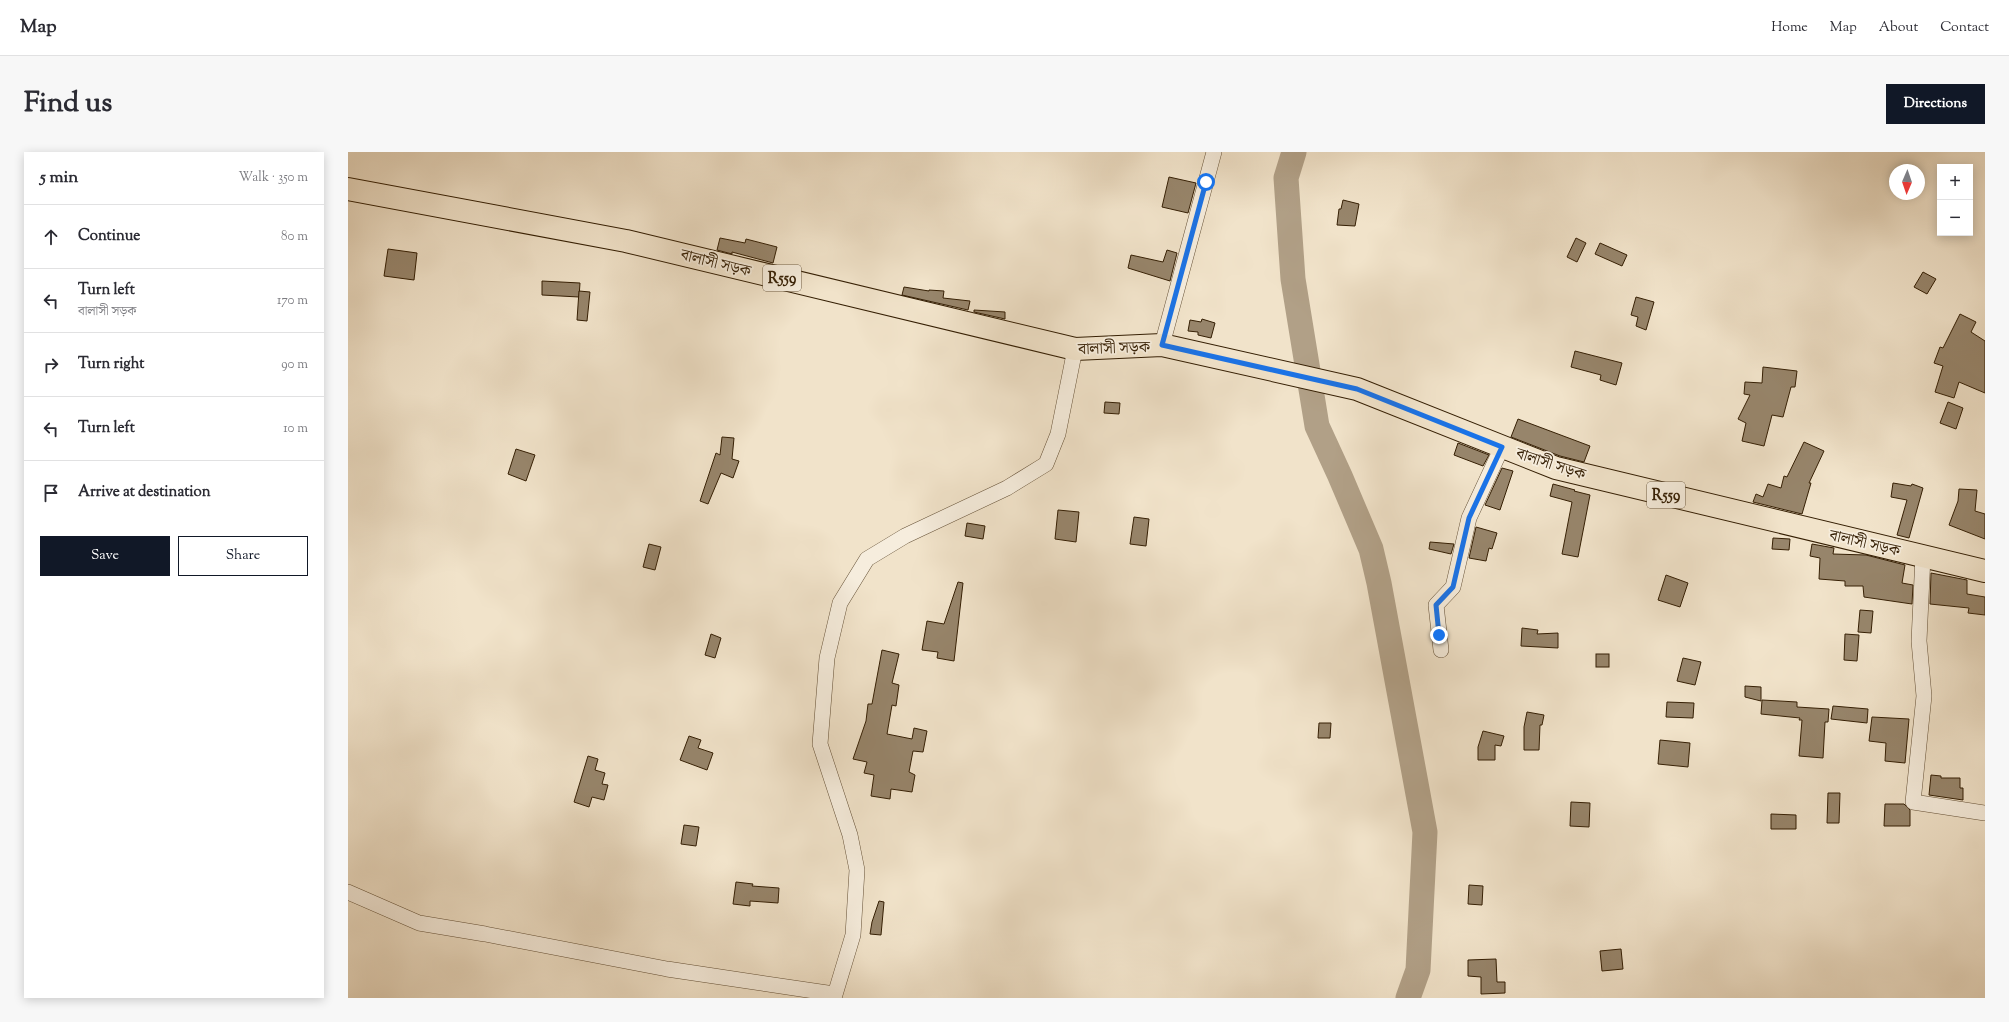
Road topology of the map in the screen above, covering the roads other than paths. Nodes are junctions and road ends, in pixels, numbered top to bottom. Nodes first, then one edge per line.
1 (1214, 152) edge
2 (348, 189) edge
3 (1162, 345) junction
4 (1075, 350) junction
5 (1502, 447) junction
6 (1923, 556) junction
7 (1985, 571) edge
8 (1441, 650) dead end
9 (1985, 813) edge
10 (348, 892) edge
11 (834, 996) edge

1 - 3 street
2 - 4 main road, বালাসী সড়ক / R559
3 - 4 main road, বালাসী সড়ক / R559
3 - 5 main road, বালাসী সড়ক / R559
4 - 11 street
5 - 6 main road, বালাসী সড়ক / R559
5 - 8 street
6 - 7 main road, বালাসী সড়ক / R559
6 - 9 street
10 - 11 street

